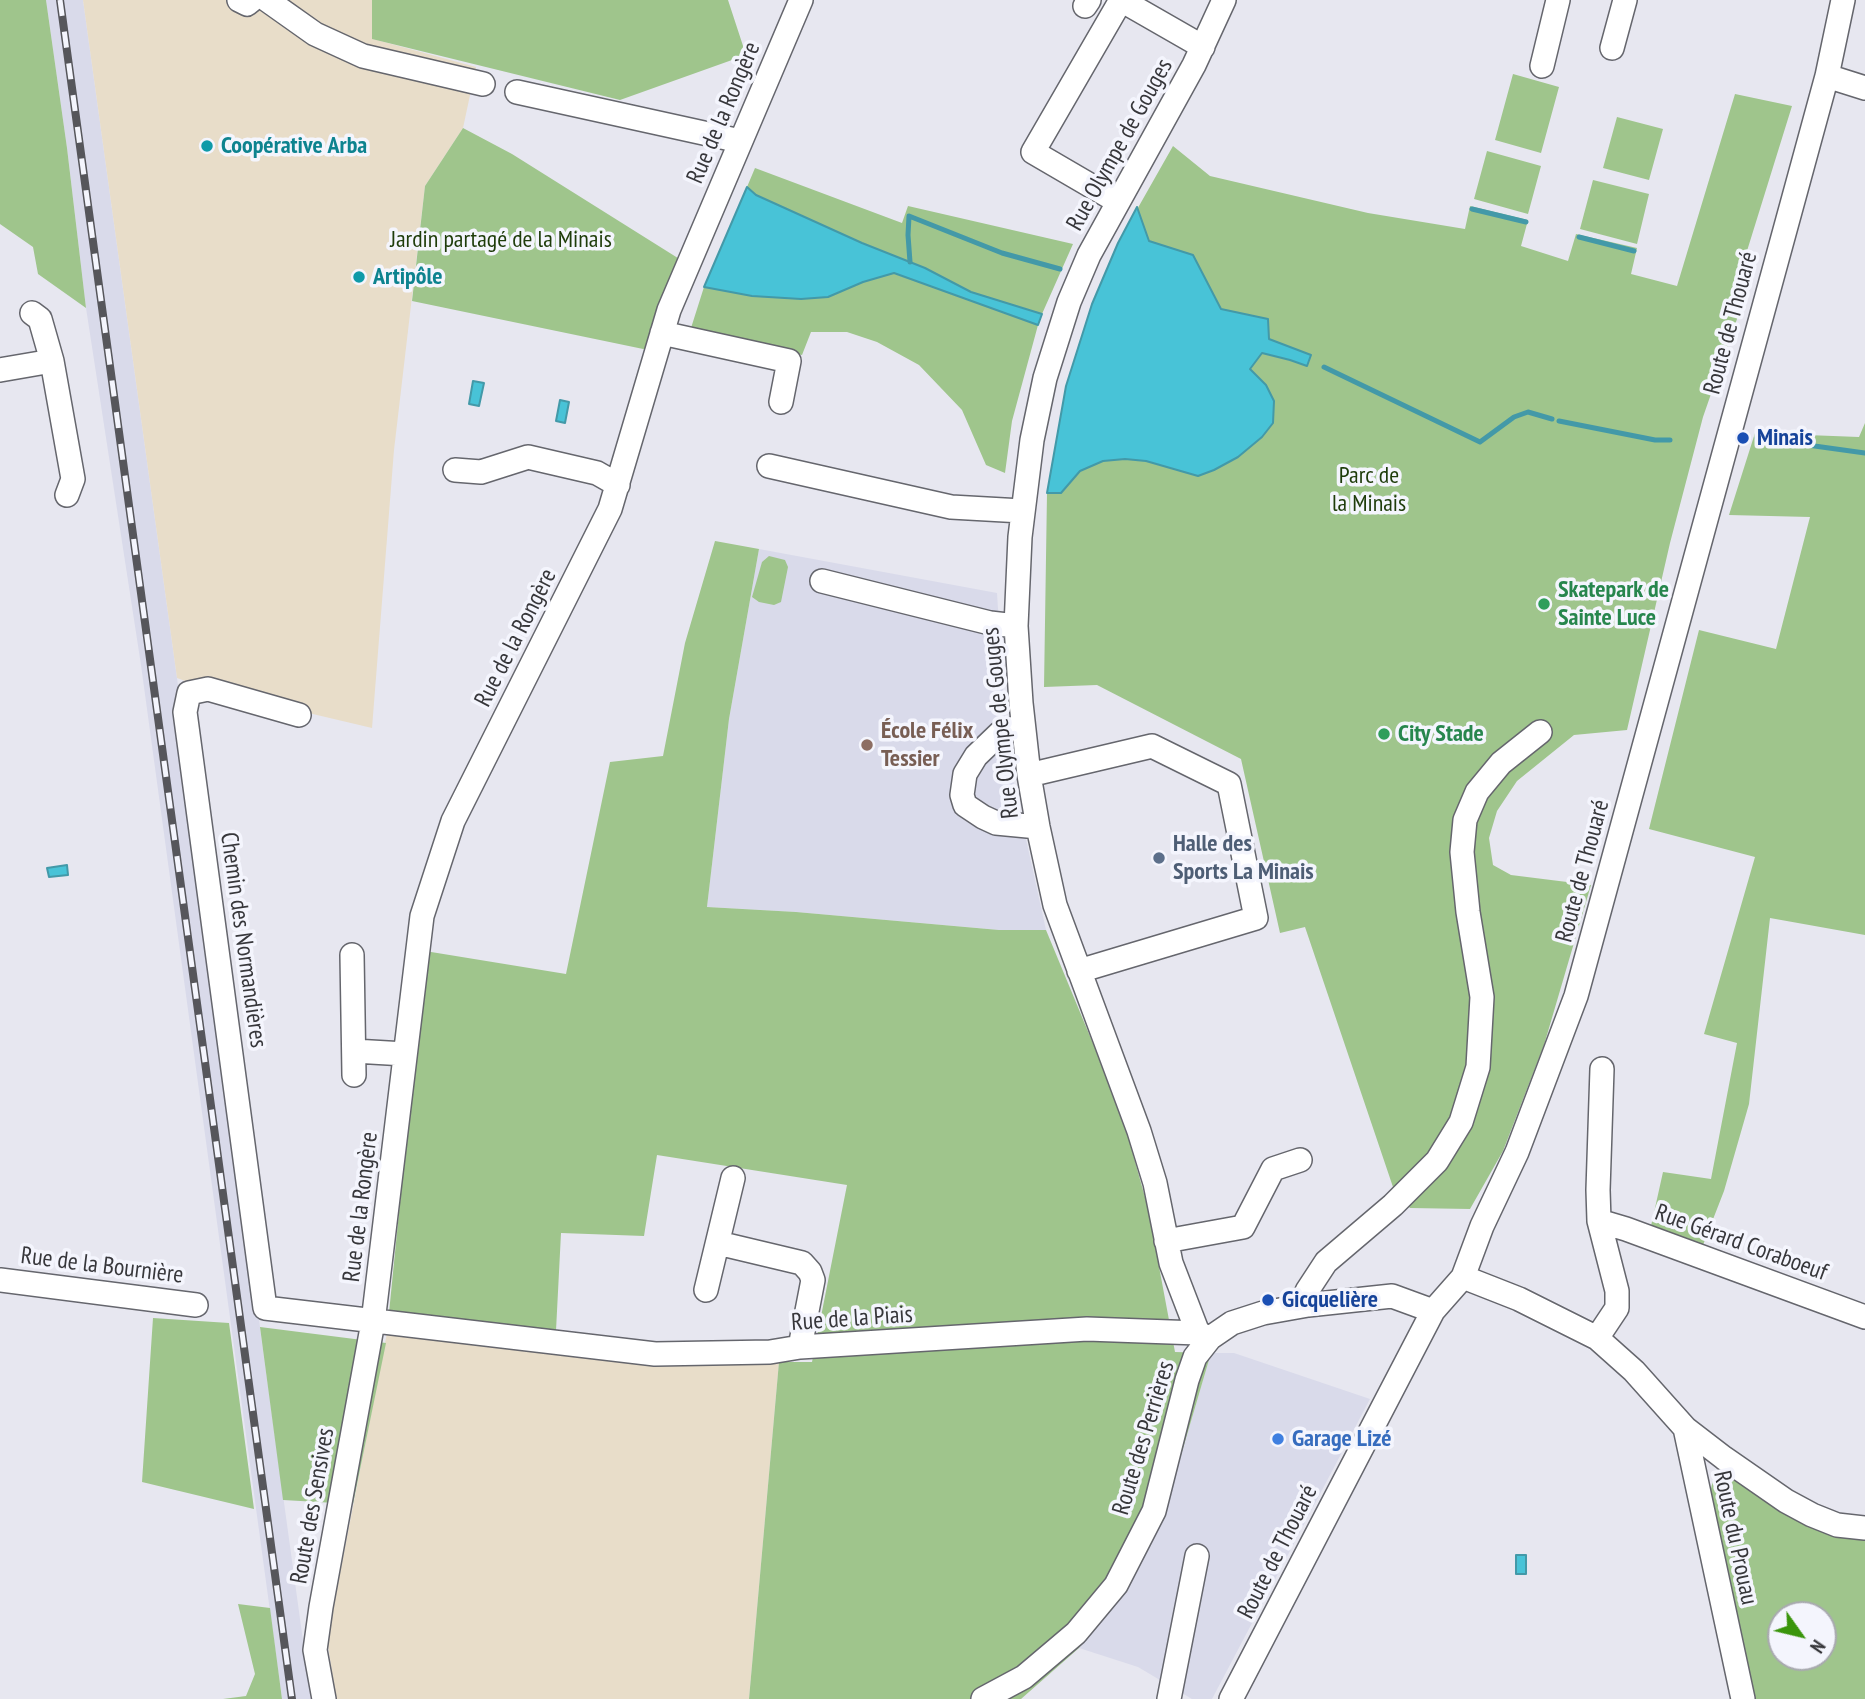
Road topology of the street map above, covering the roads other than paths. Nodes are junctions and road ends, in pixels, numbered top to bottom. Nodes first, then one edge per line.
1 (239, 0) edge
2 (252, 0) edge
3 (267, 0) edge
4 (800, 0) edge
5 (1121, 0) edge
6 (1224, 0) edge
7 (1558, 0) edge
8 (1625, 0) edge
9 (1843, 0) edge
10 (1203, 47) junction
11 (1612, 48) dead end
12 (1542, 66) dead end
13 (1827, 76) junction
14 (483, 84) dead end
15 (1865, 88) edge
16 (517, 92) dead end
17 (740, 141) junction
18 (1117, 201) junction
19 (32, 313) dead end
20 (662, 333) junction
21 (52, 360) junction
22 (0, 370) edge
23 (781, 402) dead end
24 (769, 466) dead end
25 (456, 470) dead end
26 (618, 485) junction
27 (67, 495) dead end
28 (1022, 511) junction
29 (822, 581) dead end
30 (1016, 626) junction
31 (299, 715) dead end
32 (1023, 725) junction
33 (1540, 732) dead end
34 (1029, 775) junction
35 (1038, 827) junction
36 (352, 955) dead end
37 (1079, 971) junction
38 (354, 1051) junction
39 (405, 1054) junction
40 (1602, 1069) dead end
41 (354, 1075) dead end
42 (1300, 1160) dead end
43 (733, 1178) dead end
44 (1599, 1221) junction
45 (1166, 1241) junction
46 (718, 1243) junction
47 (1463, 1277) junction
48 (0, 1280) edge
49 (706, 1290) dead end
50 (196, 1305) dead end
51 (1308, 1305) junction
52 (265, 1308) joint
53 (1433, 1311) junction
54 (1865, 1317) edge
55 (373, 1322) junction
56 (1204, 1336) junction
57 (1597, 1338) junction
58 (800, 1347) junction
59 (1685, 1428) junction
60 (1865, 1528) edge
61 (1197, 1556) dead end
62 (324, 1699) edge
63 (983, 1699) edge
64 (1169, 1699) edge
65 (1231, 1699) edge
66 (1743, 1699) edge

1 - 2 street
3 - 14 street
4 - 17 street, Rue de la Rongère
5 - 10 street
5 - 18 street
6 - 10 street, Rue Olympe de Gouges
7 - 12 street
8 - 11 street
9 - 13 street, Route de Thouaré
10 - 18 street, Rue Olympe de Gouges
13 - 15 street
13 - 47 street, Route de Thouaré
16 - 17 street
17 - 20 street, Rue de la Rongère
18 - 28 street, Rue Olympe de Gouges
19 - 21 street
20 - 23 street
20 - 26 street, Rue de la Rongère
21 - 22 street
21 - 27 street
24 - 28 street
25 - 26 street
26 - 39 street, Rue de la Rongère
28 - 30 street, Rue Olympe de Gouges
29 - 30 street
30 - 32 street, Rue Olympe de Gouges
31 - 52 street, Chemin des Normandières
32 - 34 street, Rue Olympe de Gouges
32 - 35 street
33 - 51 street
34 - 35 street, Rue Olympe de Gouges
34 - 37 street
35 - 37 street, Rue Olympe de Gouges
36 - 38 street
37 - 45 street, Rue Olympe de Gouges
38 - 39 street
38 - 41 street
39 - 55 street, Rue de la Rongère
40 - 44 street
42 - 45 street
43 - 46 street
44 - 54 street, Rue Gérard Coraboeuf
44 - 57 street
45 - 56 street, Rue Olympe de Gouges
46 - 49 street
46 - 58 street
47 - 53 street, Route de Thouaré
47 - 57 street
48 - 50 street, Rue de la Bournière
51 - 53 street
51 - 56 street
52 - 55 street, Rue de la Piais
53 - 65 street, Route de Thouaré
55 - 58 street, Rue de la Piais
55 - 62 street, Route des Sensives
56 - 58 street, Rue de la Piais
56 - 63 street, Route des Perrières
57 - 59 street
59 - 60 street
59 - 66 street, Route du Prouau
61 - 64 street

